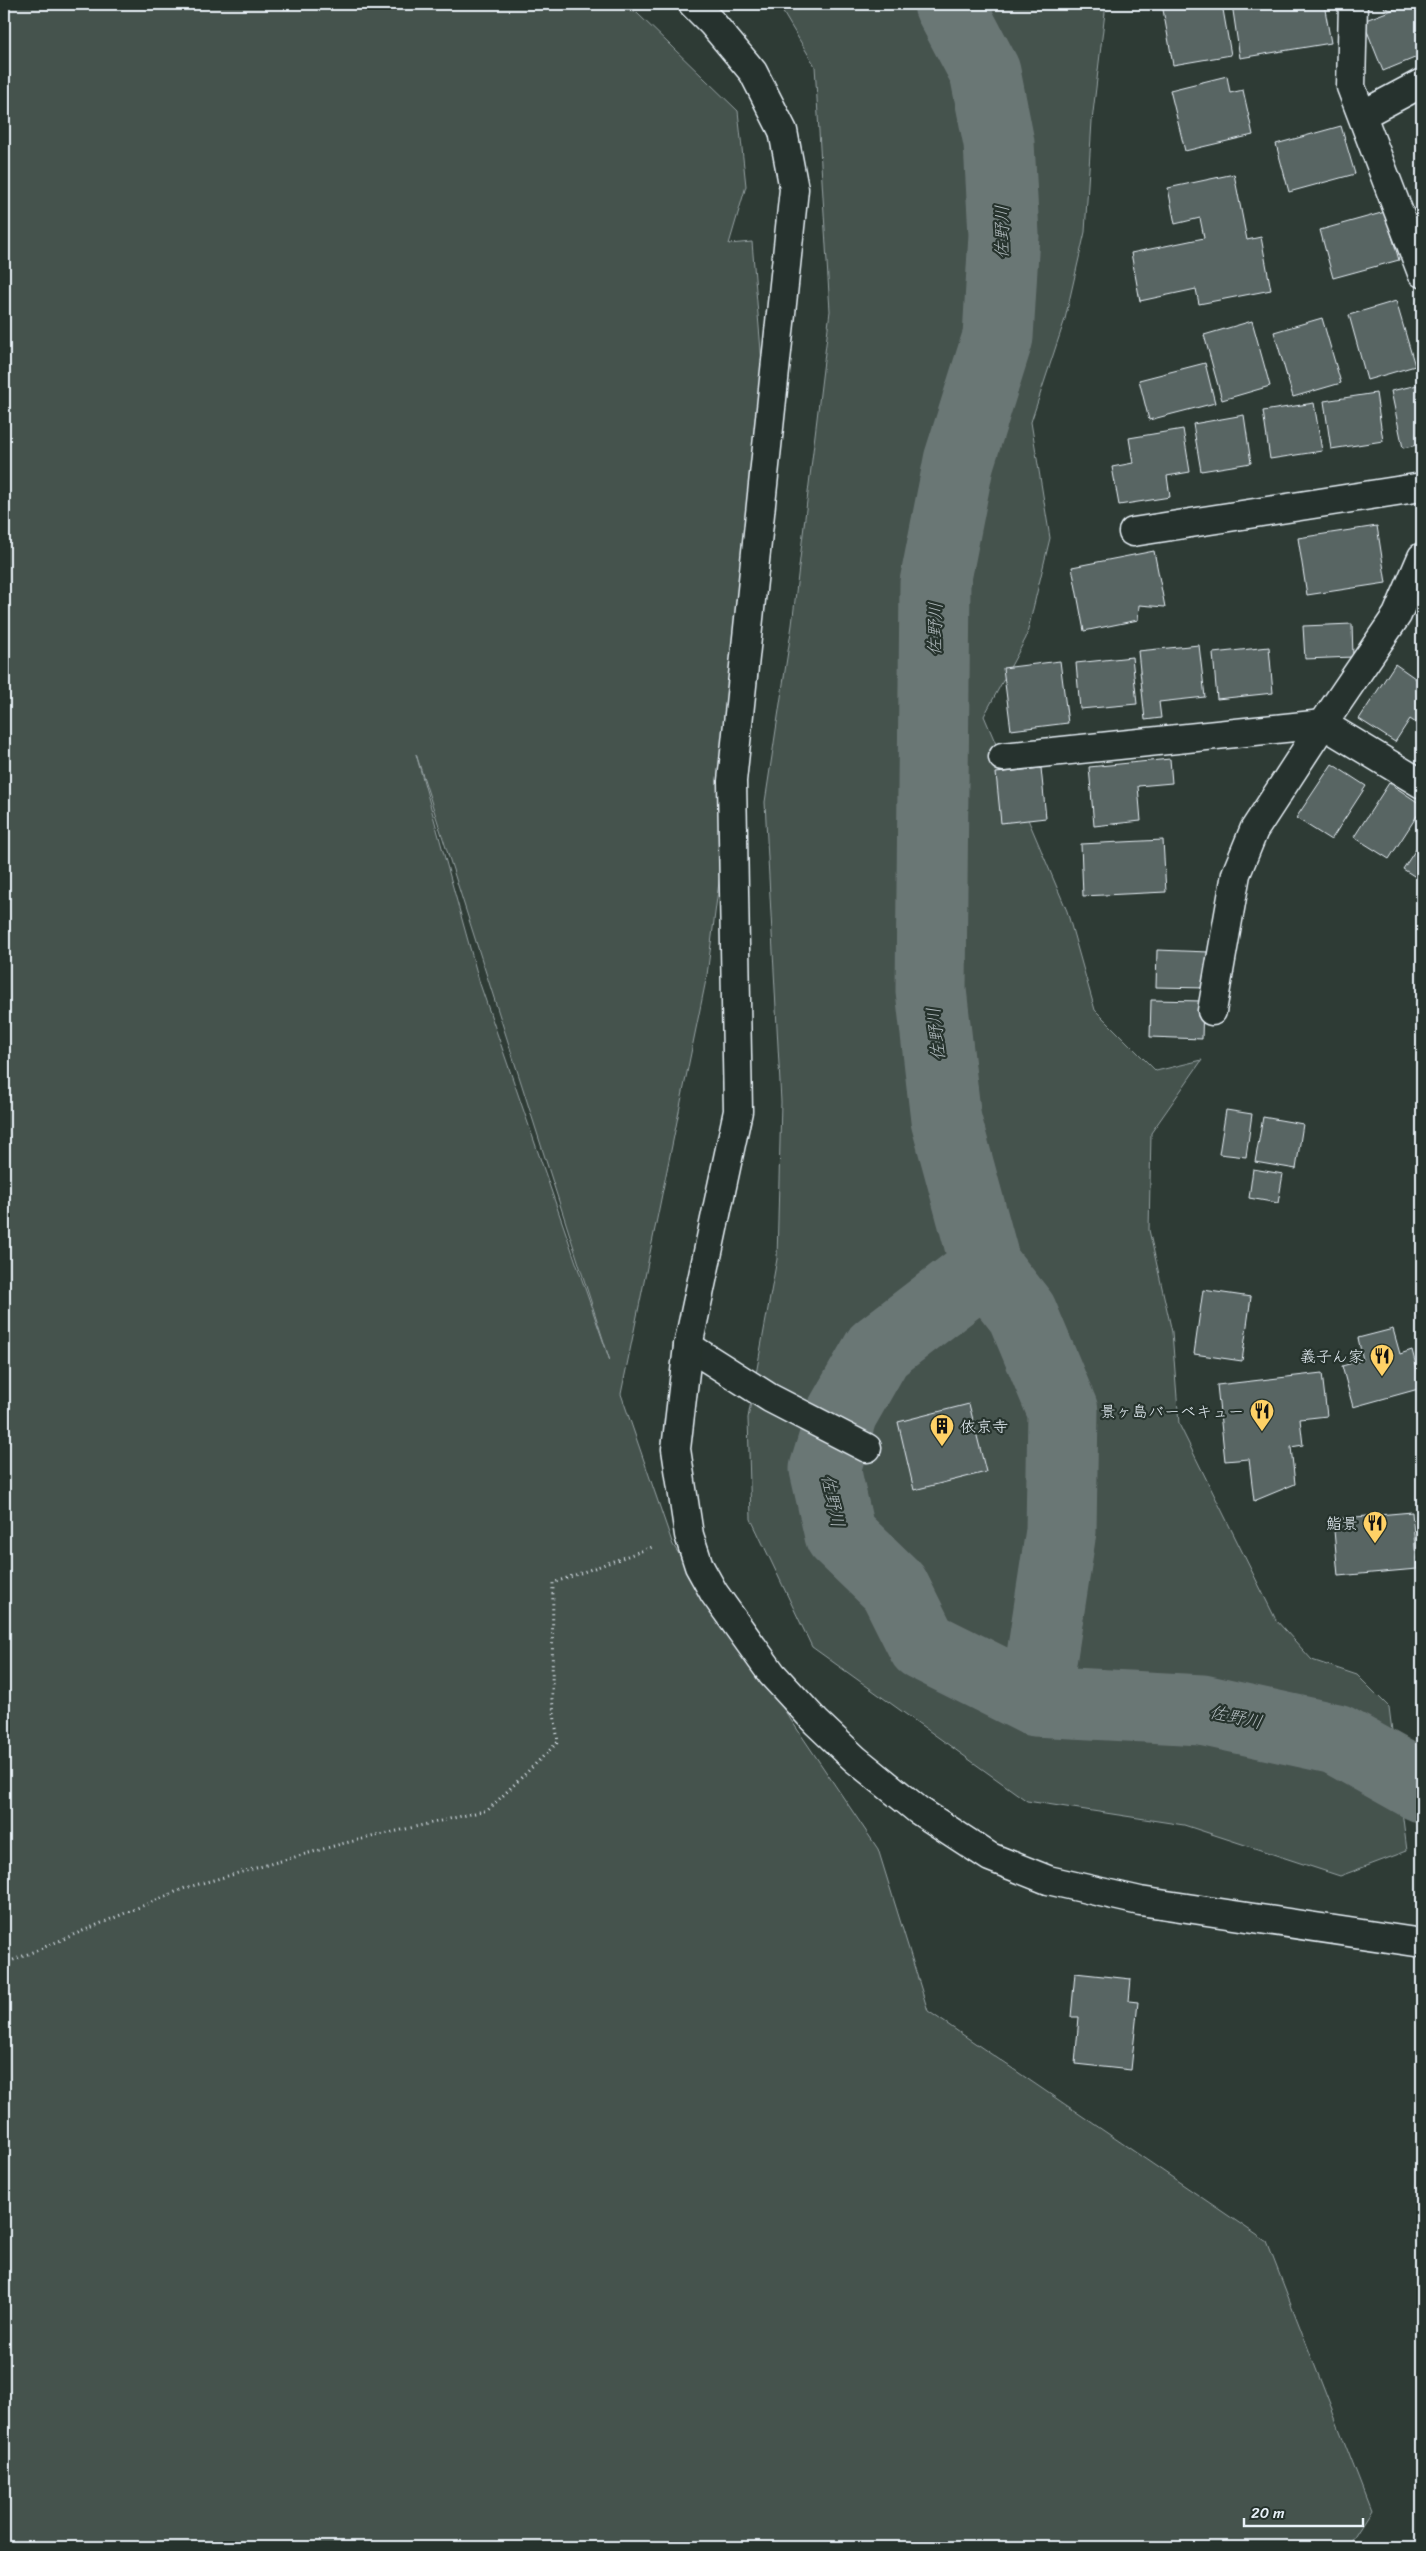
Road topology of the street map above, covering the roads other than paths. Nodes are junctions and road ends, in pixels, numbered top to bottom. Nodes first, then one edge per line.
1 (693, 4) edge
2 (1353, 4) edge
3 (1422, 83) edge
4 (1362, 115) junction
5 (1422, 273) edge
6 (1422, 487) edge
7 (1133, 532) dead end
8 (1422, 557) edge
9 (1322, 724) junction
10 (1002, 757) dead end
11 (1422, 784) edge
12 (1212, 1011) dead end
13 (688, 1346) junction
14 (867, 1448) dead end
15 (1422, 1943) edge

1 - 13 street
2 - 4 street
3 - 4 street
4 - 5 street
6 - 7 street
8 - 9 street
9 - 10 street
9 - 11 street
9 - 12 street
13 - 14 street
13 - 15 street

